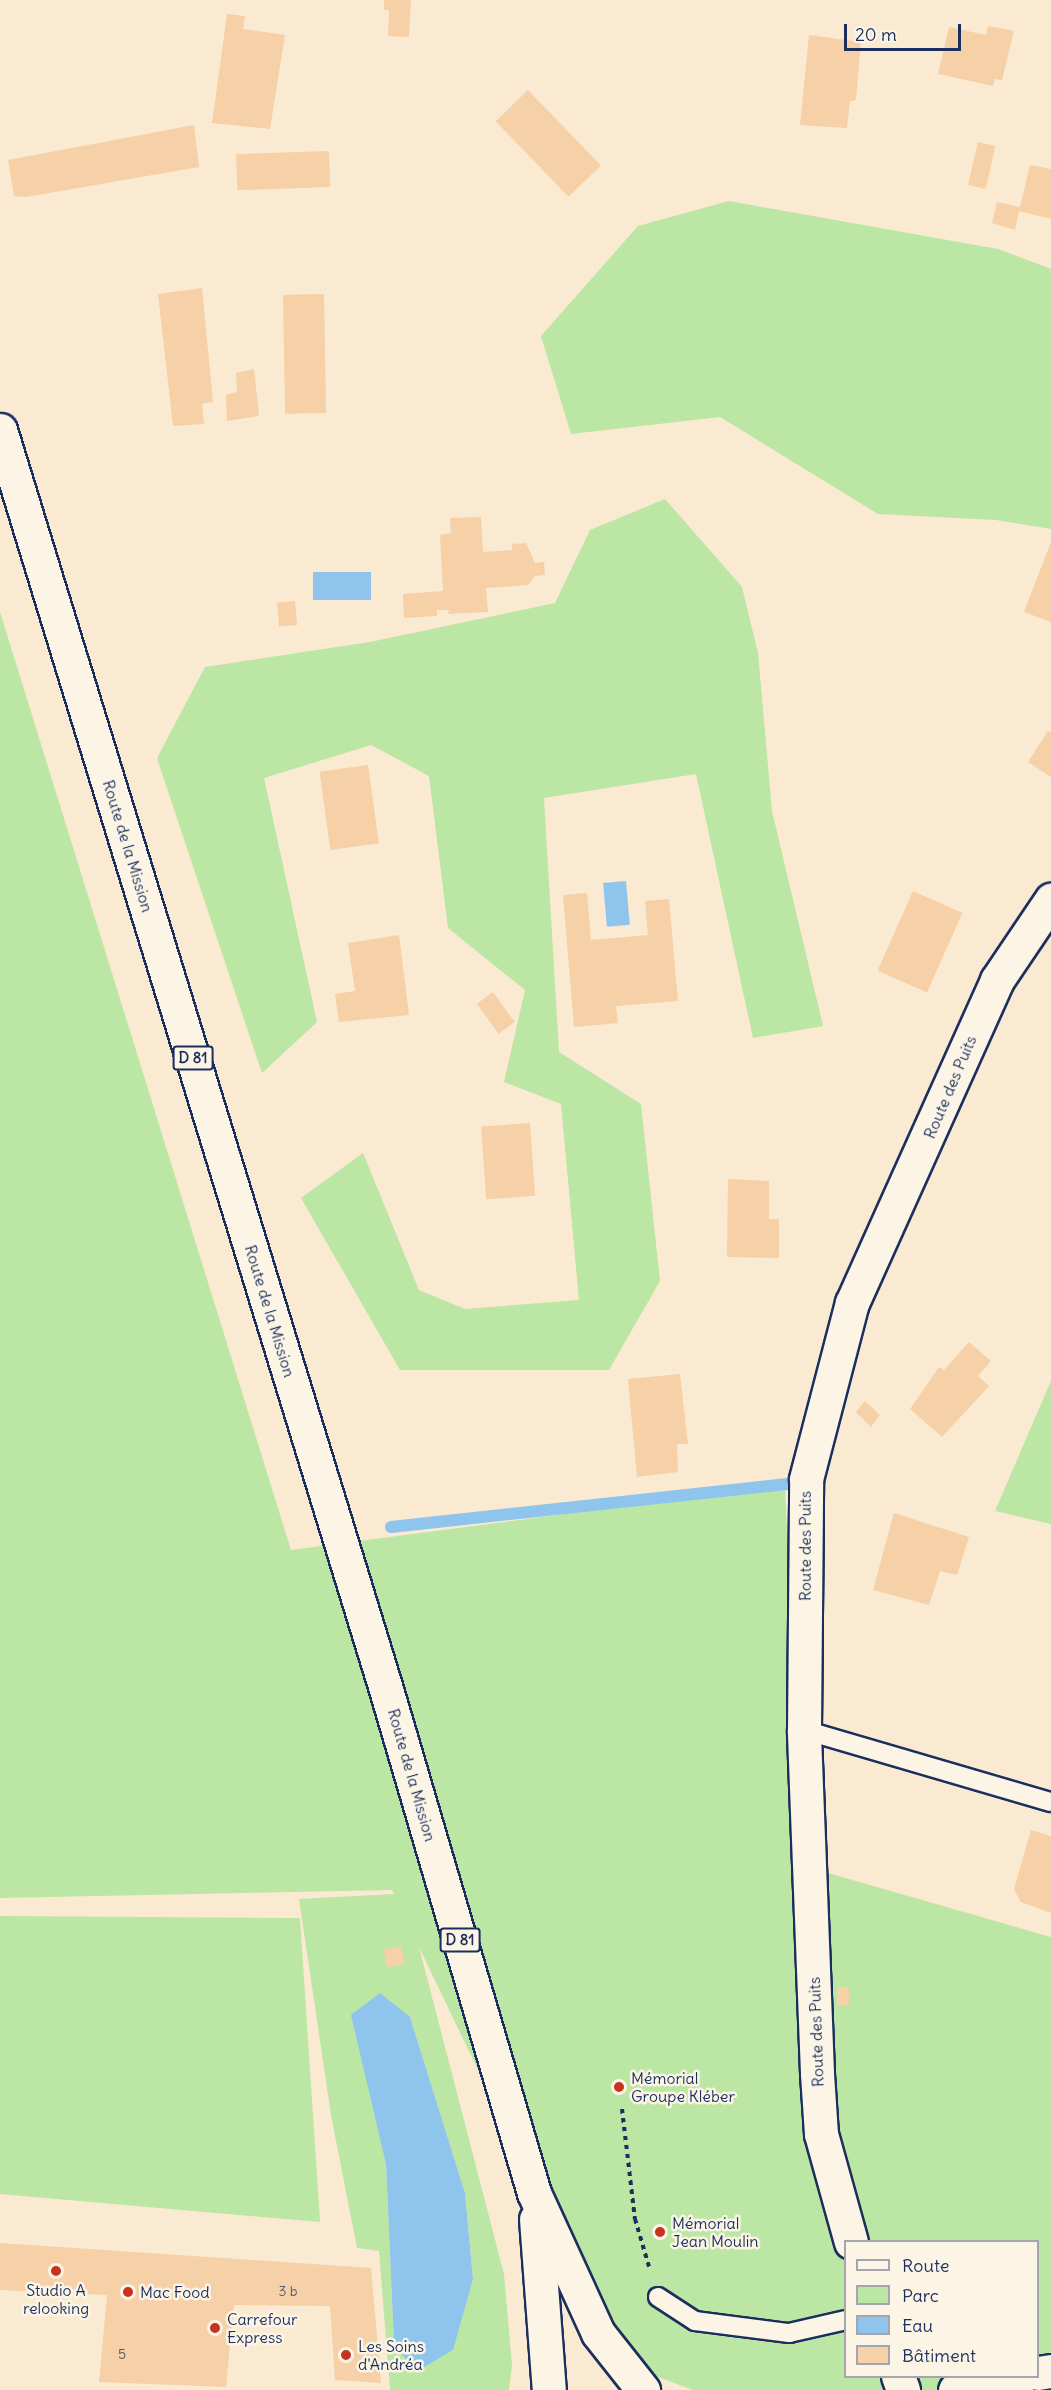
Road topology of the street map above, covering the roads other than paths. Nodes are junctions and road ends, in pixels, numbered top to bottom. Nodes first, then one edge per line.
1 (0, 430) edge
2 (1051, 900) edge
3 (804, 1730) junction
4 (1051, 1802) edge
5 (534, 2193) junction
6 (851, 2240) edge
7 (657, 2297) road end
8 (844, 2320) edge
9 (1013, 2378) edge
10 (549, 2390) edge
11 (643, 2390) edge
12 (955, 2390) edge

1 - 5 main road, Route de la Mission / D 81
2 - 3 main road, Route des Puits
3 - 4 lane
3 - 6 main road, Route des Puits
5 - 10 main road, D 81
5 - 11 main road, D 81
7 - 8 lane
9 - 12 main road

